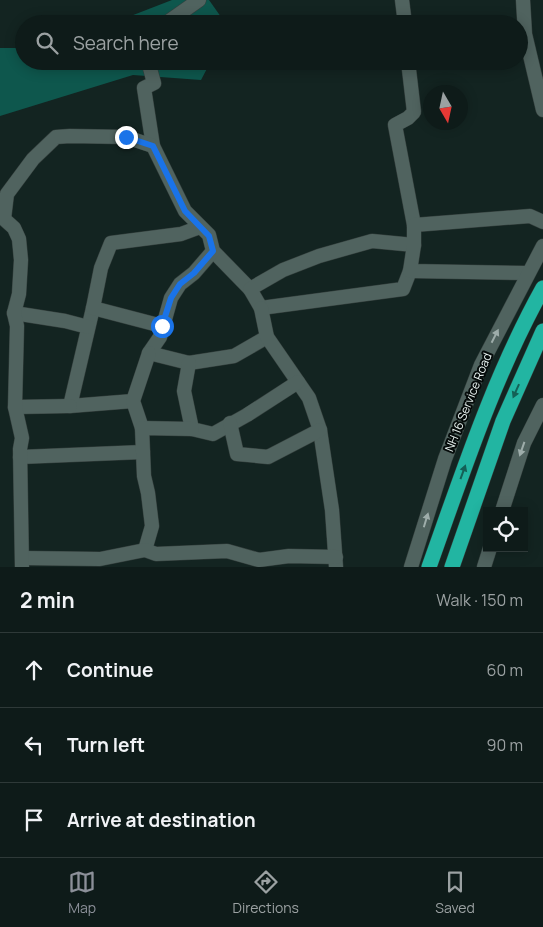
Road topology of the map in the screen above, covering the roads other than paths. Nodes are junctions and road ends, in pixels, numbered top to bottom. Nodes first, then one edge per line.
1 (199, 0) edge
2 (402, 0) edge
3 (523, 0) edge
4 (178, 15) edge
5 (404, 15) edge
6 (522, 15) edge
7 (528, 47) edge
8 (150, 70) edge
9 (409, 70) edge
10 (543, 110) edge
11 (153, 146) junction
12 (543, 222) edge
13 (414, 225) junction
14 (200, 227) junction
15 (414, 245) junction
16 (543, 246) edge
17 (213, 251) junction
18 (410, 271) junction
19 (527, 273) junction
20 (543, 288) edge
21 (250, 289) junction
22 (93, 308) junction
23 (261, 308) junction
24 (14, 313) junction
25 (162, 326) junction
26 (88, 327) junction
27 (543, 331) edge
28 (267, 337) junction
29 (150, 353) junction
30 (189, 363) junction
31 (298, 382) junction
32 (133, 401) junction
33 (543, 405) edge
34 (70, 406) junction
35 (15, 407) junction
36 (230, 424) junction
37 (142, 428) junction
38 (192, 429) junction
39 (320, 430) junction
40 (143, 452) junction
41 (20, 457) junction
42 (503, 507) edge
43 (145, 550) junction
44 (489, 552) edge
45 (336, 562) edge
46 (22, 563) edge
47 (411, 567) edge
48 (429, 567) edge
49 (452, 567) edge
50 (484, 567) edge

1 - 4 street
2 - 5 street
3 - 6 street
7 - 10 street
8 - 11 street
9 - 13 street
11 - 14 street
11 - 24 street
12 - 13 street
13 - 15 street
14 - 17 street
14 - 22 street
15 - 18 street
15 - 21 street
16 - 19 street, NH 16 Service Road
17 - 21 street
17 - 25 street
18 - 19 street
18 - 23 street
47 -> 19 street, NH 16 Service Road
48 -> 20 highway
21 - 23 street
22 - 25 street
22 - 26 street
23 - 28 street
24 - 26 street
24 - 35 street
25 - 29 street
26 - 34 street
27 -> 49 highway
28 - 30 street
28 - 31 street
29 - 30 street
29 - 32 street
30 - 38 street
31 - 36 street
31 - 39 street
32 - 34 street
32 - 37 street
33 -> 42 street
34 - 35 street
35 - 41 street
36 - 38 street
36 - 39 street
37 - 38 street
37 - 40 street
39 - 45 street
40 - 41 street
40 - 43 street
41 - 46 street
43 - 45 street
43 - 46 street
44 - 50 street

